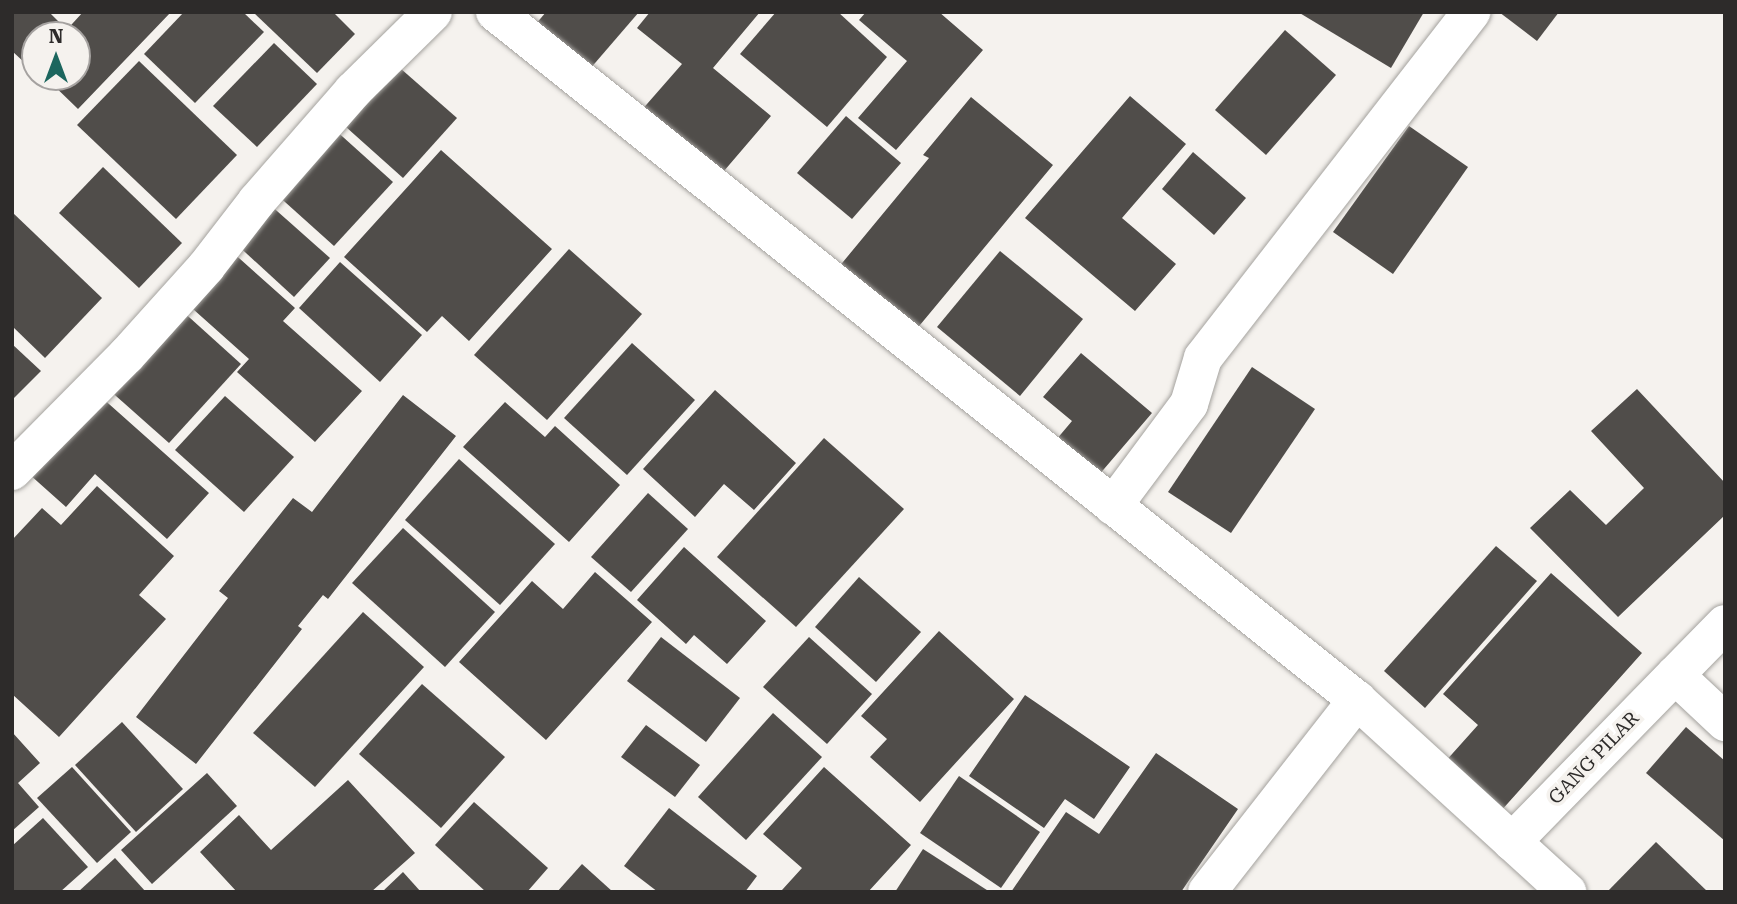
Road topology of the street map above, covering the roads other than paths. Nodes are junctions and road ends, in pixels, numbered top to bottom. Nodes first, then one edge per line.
1 (433, 12) edge
2 (495, 12) edge
3 (1471, 12) edge
4 (12, 471) edge
5 (1113, 506) junction
6 (1725, 624) edge
7 (1675, 675) junction
8 (1357, 700) junction
9 (1725, 722) edge
10 (1512, 842) junction
11 (1546, 885) edge
12 (1207, 892) edge

1 - 4 street
2 - 5 street
3 - 5 street
5 - 8 street
6 - 7 street, GANG PILAR
7 - 9 street
7 - 10 street, GANG PILAR
8 - 10 street
8 - 12 street
10 - 11 street

